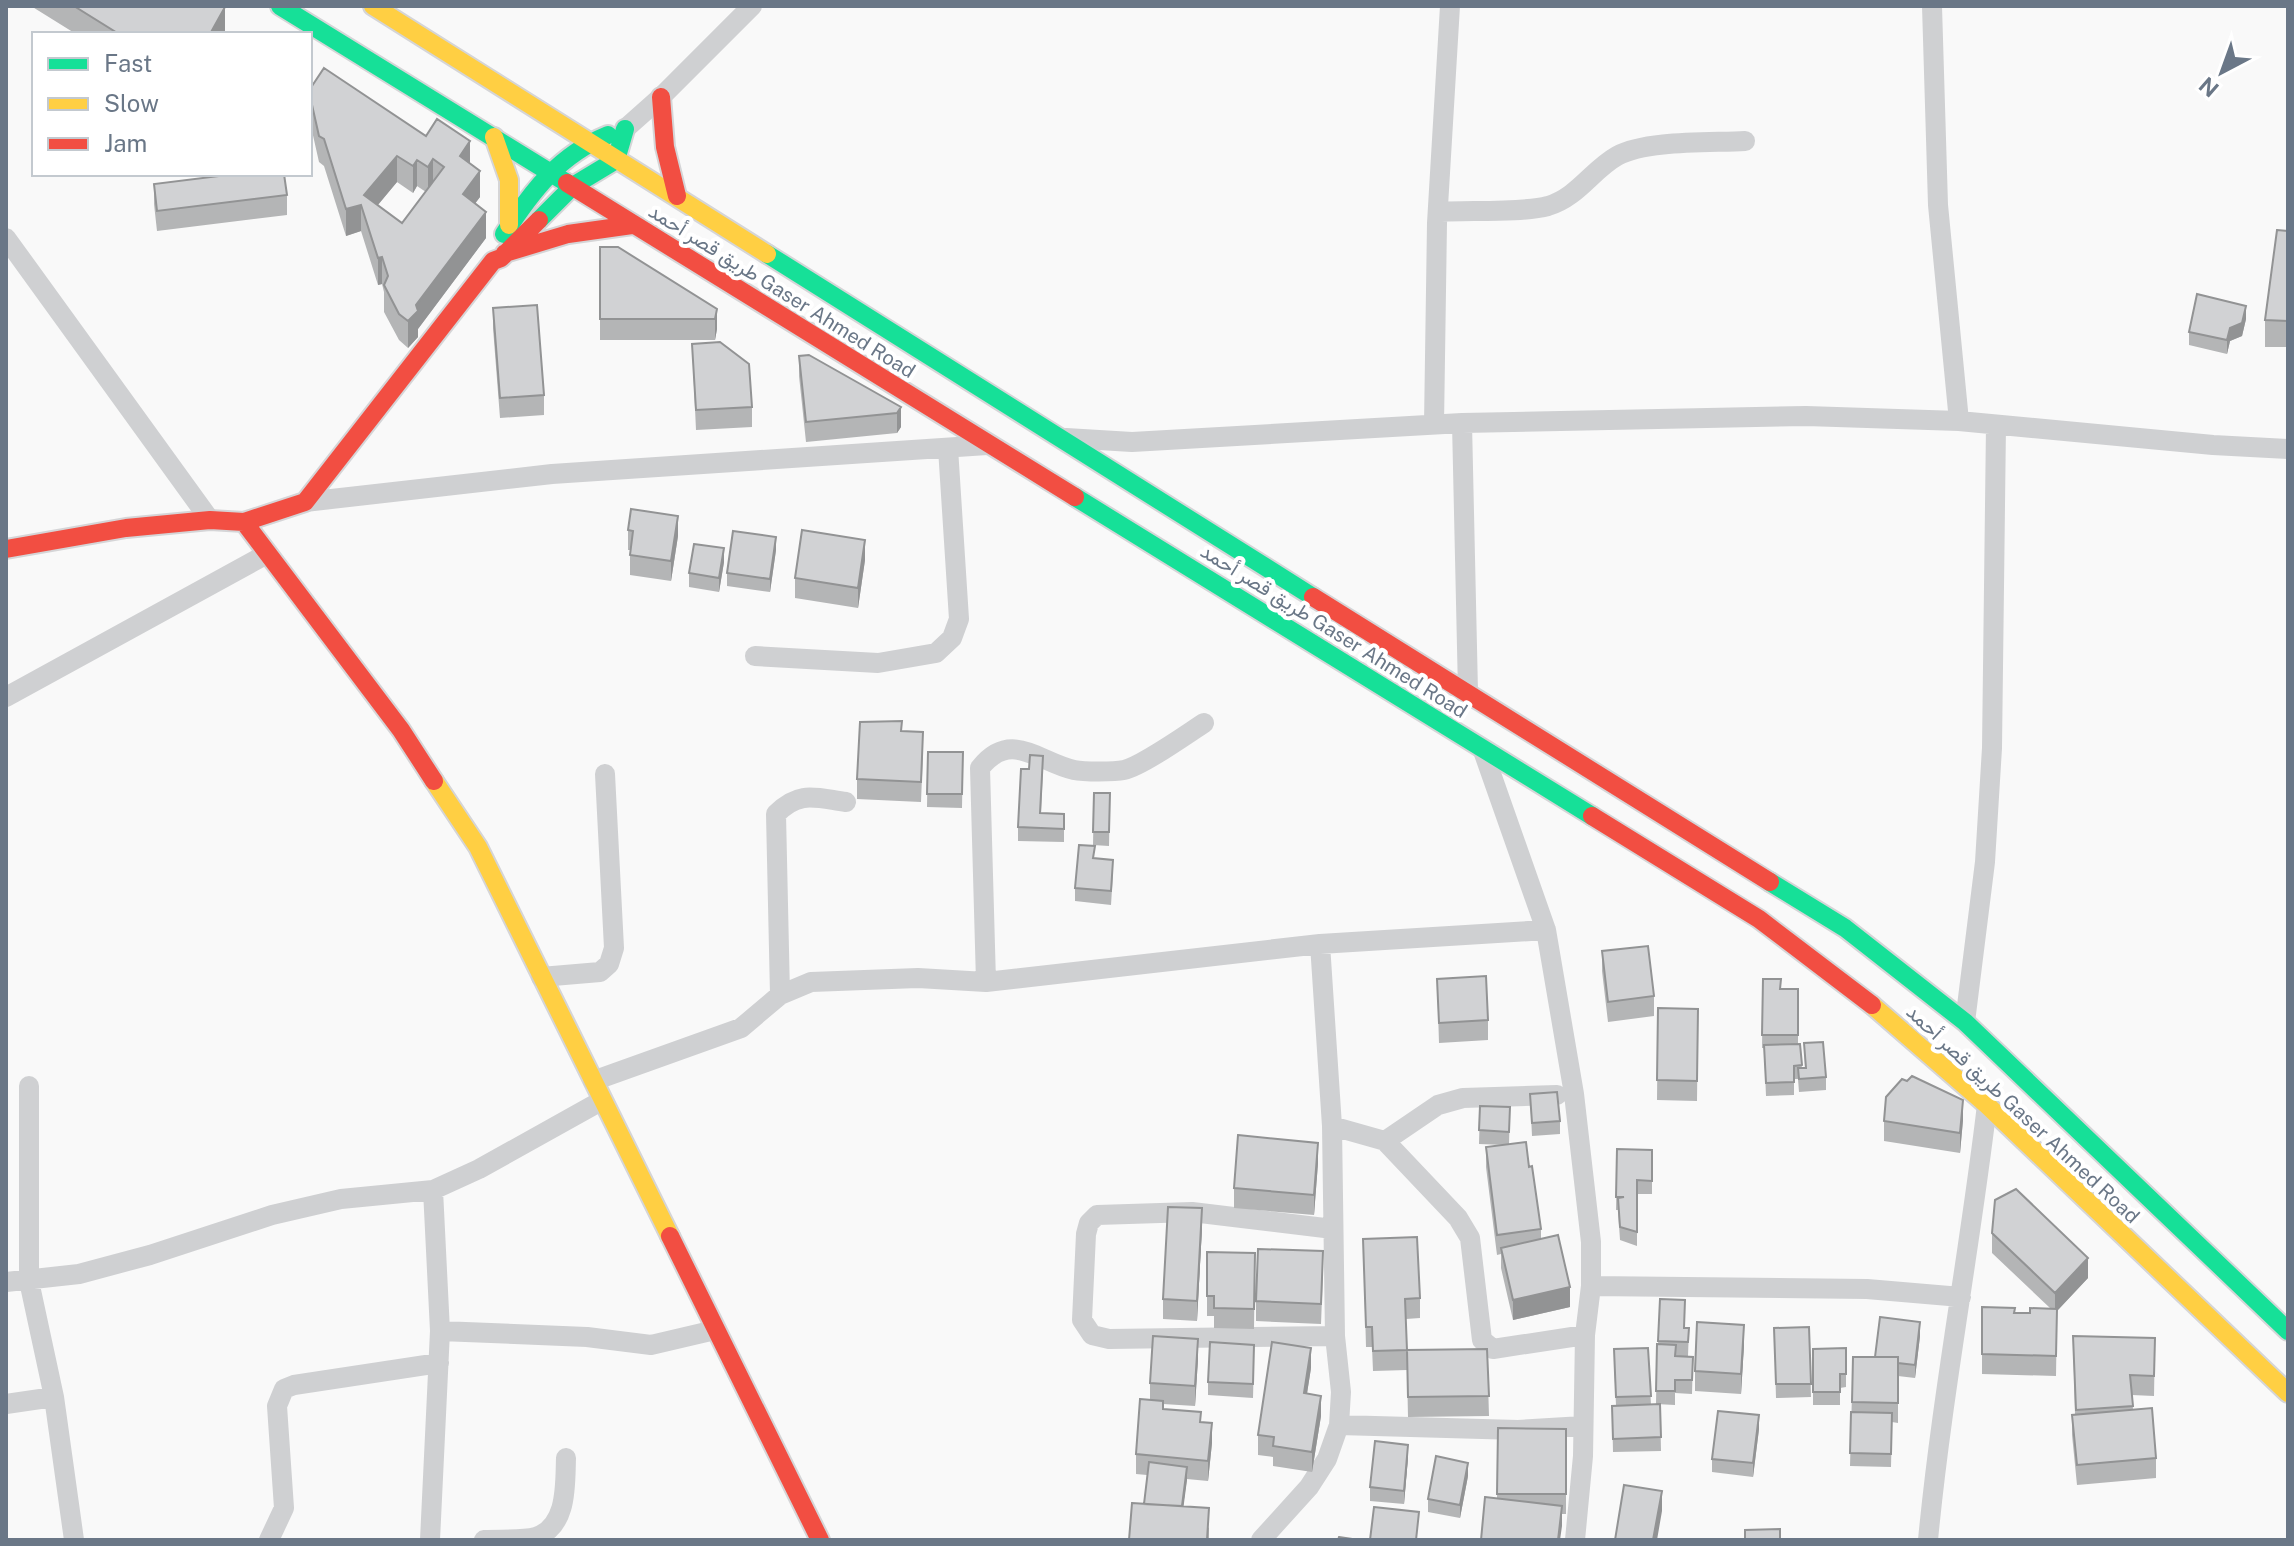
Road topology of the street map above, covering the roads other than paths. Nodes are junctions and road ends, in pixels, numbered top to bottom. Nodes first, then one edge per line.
1 (280, 6) edge
2 (373, 6) edge
3 (752, 6) edge
4 (1450, 6) edge
5 (1932, 6) edge
6 (661, 97) junction
7 (625, 129) junction
8 (494, 137) junction
9 (1745, 141) dead end
10 (587, 142) junction
11 (616, 160) junction
12 (548, 171) junction
13 (573, 186) junction
14 (677, 196) junction
15 (1438, 212) junction
16 (509, 225) junction
17 (632, 225) junction
18 (6, 238) edge
19 (499, 257) junction
20 (1959, 421) junction
21 (1462, 423) junction
22 (1434, 425) junction
23 (1996, 425) junction
24 (1059, 437) junction
25 (991, 445) junction
26 (948, 448) junction
27 (2288, 449) edge
28 (305, 502) junction
29 (210, 520) junction
30 (244, 522) junction
31 (6, 549) edge
32 (267, 554) junction
33 (755, 656) dead end
34 (1468, 692) junction
35 (6, 697) edge
36 (1204, 723) dead end
37 (1482, 748) junction
38 (605, 774) dead end
39 (846, 802) dead end
40 (1546, 930) junction
41 (1320, 944) junction
42 (541, 977) junction
43 (986, 982) junction
44 (780, 995) junction
45 (1965, 1022) junction
46 (593, 1081) junction
47 (29, 1086) dead end
48 (1574, 1094) junction
49 (601, 1101) junction
50 (1987, 1105) junction
51 (1332, 1126) junction
52 (1385, 1141) junction
53 (433, 1190) junction
54 (1333, 1229) junction
55 (29, 1281) junction
56 (6, 1282) edge
57 (1591, 1286) junction
58 (1961, 1297) junction
59 (715, 1330) junction
60 (440, 1331) junction
61 (2288, 1331) edge
62 (1585, 1335) junction
63 (1335, 1336) junction
64 (439, 1363) junction
65 (2288, 1393) edge
66 (54, 1397) junction
67 (6, 1404) edge
68 (1339, 1425) junction
69 (1583, 1426) junction
70 (566, 1458) dead end
71 (74, 1540) edge
72 (269, 1540) edge
73 (430, 1540) edge
74 (484, 1540) edge
75 (820, 1540) edge
76 (1261, 1540) edge
77 (1575, 1540) edge
78 (1928, 1540) edge

1 - 8 main road, طريق قصر أحمد Gaser Ahmed Road
2 - 10 main road, طريق قصر أحمد Gaser Ahmed Road
3 - 6 street
4 - 15 street
5 - 20 street
6 - 7 street
6 - 14 main road
7 - 10 main road
7 - 11 main road
8 - 12 main road, طريق قصر أحمد Gaser Ahmed Road
8 - 16 main road
9 - 15 street
10 - 11 main road, طريق قصر أحمد Gaser Ahmed Road
10 - 12 main road
11 - 13 main road
11 - 14 main road, طريق قصر أحمد Gaser Ahmed Road
12 - 13 main road, طريق قصر أحمد Gaser Ahmed Road
12 - 16 main road
13 - 17 main road, طريق قصر أحمد Gaser Ahmed Road
13 - 19 main road
14 - 24 main road, طريق قصر أحمد Gaser Ahmed Road
15 - 22 street
16 - 19 main road
17 - 19 main road
17 - 25 main road, طريق قصر أحمد Gaser Ahmed Road
18 - 29 street
19 - 28 main road
20 - 21 street
20 - 23 street
21 - 22 street
21 - 34 street
22 - 24 street
23 - 27 street
23 - 45 street
24 - 34 main road, طريق قصر أحمد Gaser Ahmed Road
25 - 26 street
25 - 37 main road, طريق قصر أحمد Gaser Ahmed Road
26 - 28 street
26 - 33 street
28 - 30 main road
29 - 30 main road
29 - 31 main road
30 - 32 main road
32 - 35 street
32 - 42 main road
34 - 45 main road, طريق قصر أحمد Gaser Ahmed Road
36 - 43 street
37 - 40 street
37 - 50 main road, طريق قصر أحمد Gaser Ahmed Road
38 - 42 street
39 - 44 street
40 - 41 street
40 - 48 street
41 - 43 street
41 - 51 street
42 - 46 main road
43 - 44 street
44 - 46 street
45 - 61 main road, طريق قصر أحمد Gaser Ahmed Road
46 - 49 main road
47 - 55 street
48 - 52 street
48 - 57 street
49 - 53 street
49 - 59 main road
50 - 58 street
50 - 65 main road, طريق قصر أحمد Gaser Ahmed Road
51 - 52 street
51 - 54 street
52 - 62 street
53 - 55 street
53 - 60 street
54 - 63 street
54 - 63 street
55 - 56 street
55 - 66 street
57 - 58 street
57 - 62 street
58 - 78 street
59 - 60 street
59 - 75 main road
60 - 64 street
62 - 69 street
63 - 68 street
64 - 72 street
64 - 73 street
66 - 67 street
66 - 71 street
68 - 69 street
68 - 76 street
69 - 77 street
70 - 74 street

